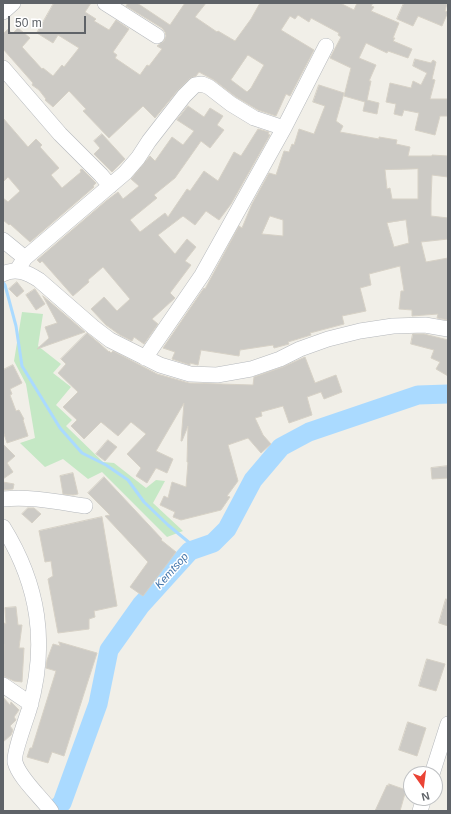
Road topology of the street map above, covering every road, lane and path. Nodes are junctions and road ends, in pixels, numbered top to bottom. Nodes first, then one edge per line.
1 (13, 3) edge
2 (105, 3) edge
3 (3, 12) edge
4 (157, 36) dead end
5 (326, 46) dead end
6 (3, 68) edge
7 (284, 128) junction
8 (110, 186) junction
9 (3, 240) edge
10 (13, 269) edge
11 (448, 329) edge
12 (145, 358) junction
13 (3, 499) edge
14 (85, 506) dead end
15 (3, 527) edge
16 (3, 685) edge
17 (31, 704) junction
18 (448, 724) edge
19 (8, 762) edge
20 (435, 766) edge
21 (49, 808) edge

1 - 3 street
2 - 4 street
5 - 7 street
6 - 8 street
7 - 8 street
7 - 12 street
8 - 10 street
9 - 10 street
10 - 12 street
11 - 12 street
13 - 14 street
15 - 17 street
16 - 17 street
17 - 19 street
18 - 20 street
19 - 21 street

